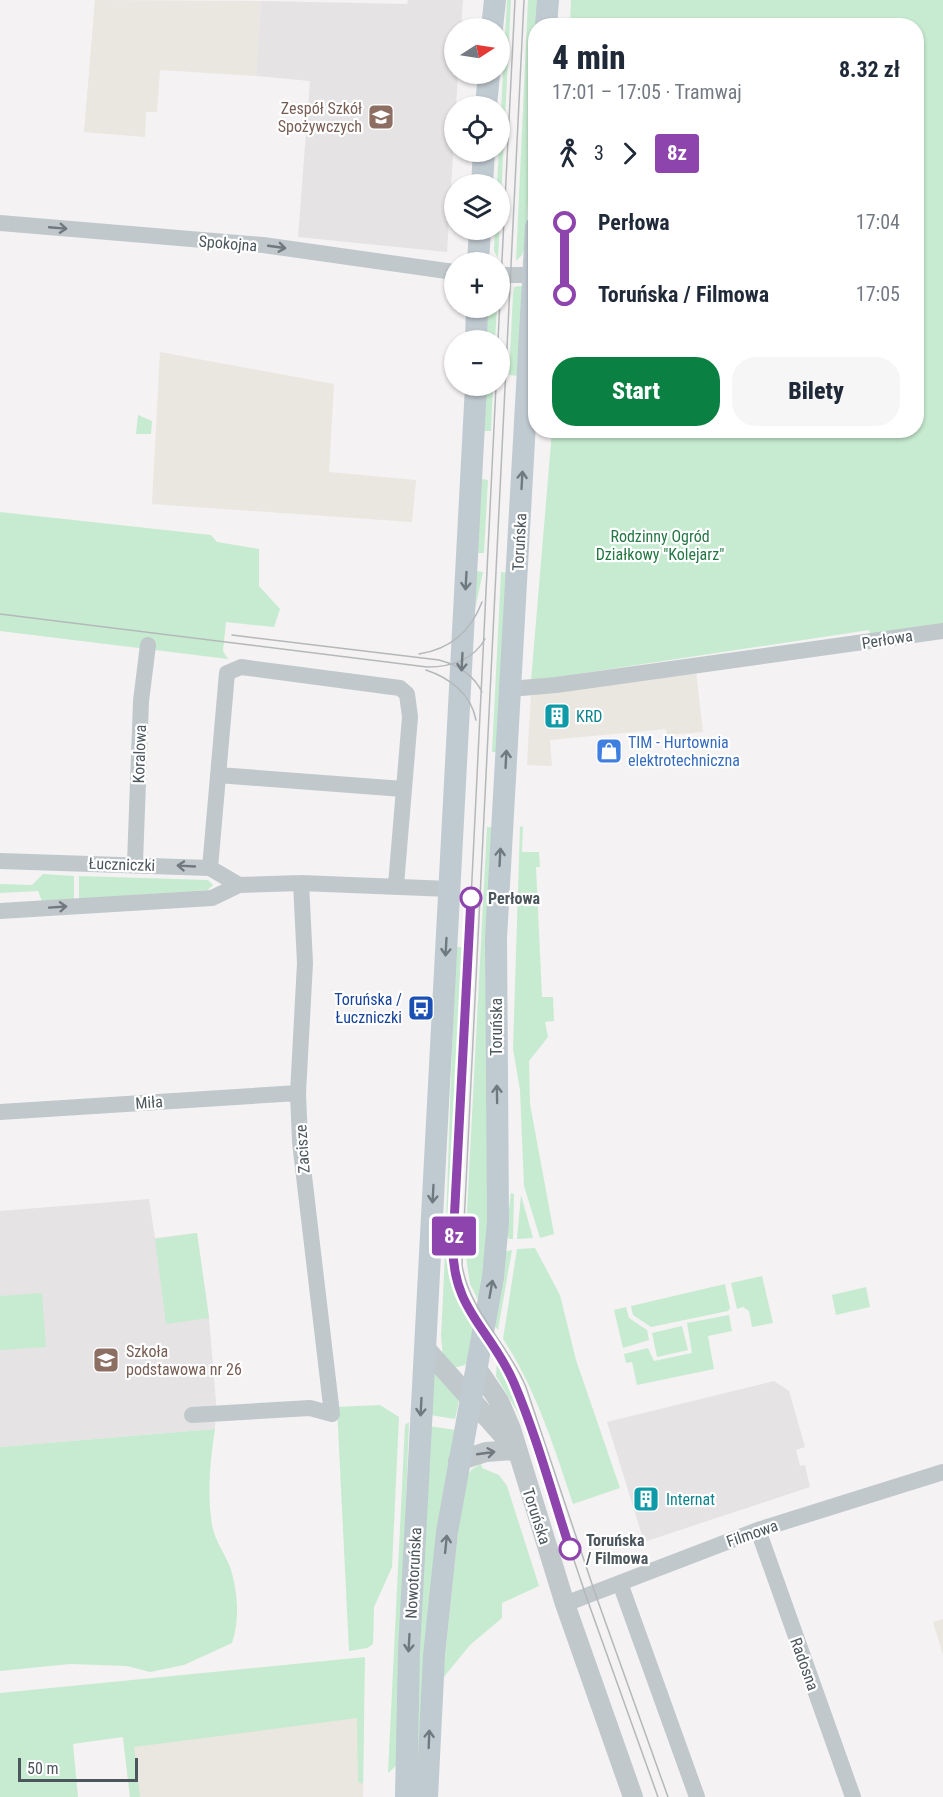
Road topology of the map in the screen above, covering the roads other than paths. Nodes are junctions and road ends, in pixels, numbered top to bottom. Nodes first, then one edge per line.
1 (495, 0) edge
2 (548, 0) edge
3 (493, 18) edge
4 (547, 18) edge
5 (0, 223) edge
6 (444, 271) edge
7 (510, 275) edge
8 (528, 275) edge
9 (528, 365) edge
10 (475, 396) edge
11 (943, 631) edge
12 (147, 645) dead end
13 (510, 689) junction
14 (218, 775) junction
15 (403, 789) junction
16 (0, 861) edge
17 (135, 863) junction
18 (210, 867) junction
19 (302, 883) junction
20 (239, 885) junction
21 (396, 885) junction
22 (449, 889) junction
23 (0, 911) edge
24 (298, 1093) junction
25 (0, 1112) edge
26 (425, 1348) junction
27 (476, 1367) junction
28 (470, 1397) junction
29 (192, 1415) dead end
30 (515, 1450) junction
31 (458, 1461) junction
32 (943, 1472) edge
33 (758, 1530) junction
34 (620, 1583) junction
35 (565, 1604) junction
36 (406, 1797) edge
37 (427, 1797) edge
38 (633, 1797) edge
39 (697, 1797) edge
40 (853, 1797) edge

1 - 3 main road
2 - 4 main road
5 -> 6 street, Spokojna
7 - 8 street
13 -> 9 main road, Toruńska
10 -> 22 main road
11 - 13 street, Perłowa
12 - 17 street, Koralowa
27 -> 13 main road, Toruńska
14 - 15 street
14 - 15 street
14 - 18 street
15 - 21 street
16 - 17 street, Łuczniczki
18 -> 17 street, Łuczniczki
18 - 20 street, Łuczniczki
19 - 20 street
19 - 21 street
19 - 24 street, Zacisze
23 -> 20 street
21 - 22 street
22 -> 26 main road, Nowotoruńska
24 - 25 street, Miła
24 - 29 street, Zacisze
26 - 28 street
26 -> 36 main road, Nowotoruńska
27 - 28 main road, Nowotoruńska
27 - 30 street, Toruńska
28 - 30 street
28 - 31 main road, Nowotoruńska
31 -> 30 street
30 - 35 street, Toruńska
37 -> 31 main road, Nowotoruńska
32 - 33 street, Filmowa
33 - 34 street, Filmowa
33 - 40 street, Radosna
34 - 35 street, Filmowa
34 - 39 street
35 - 38 street, Toruńska

